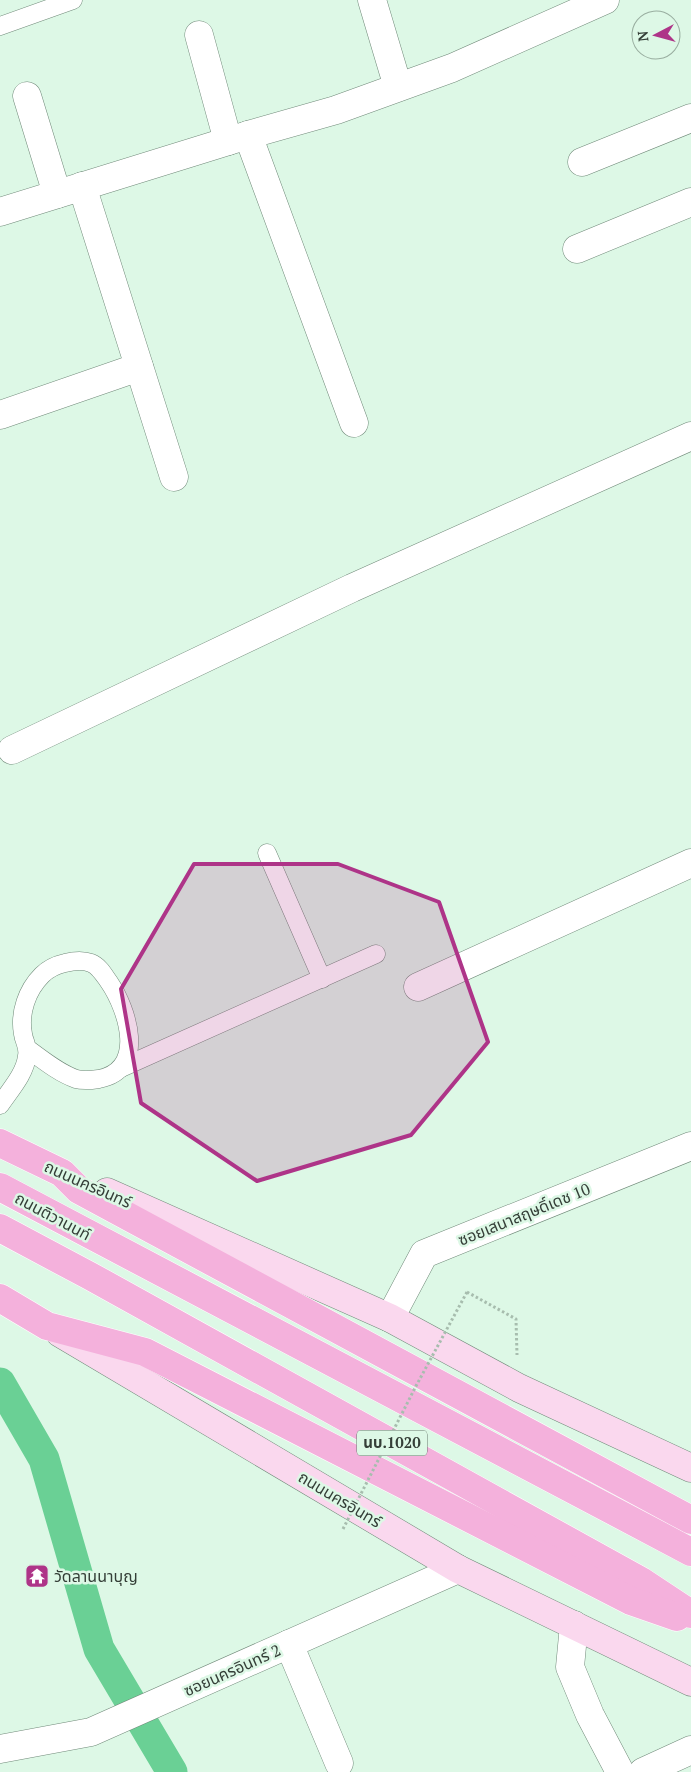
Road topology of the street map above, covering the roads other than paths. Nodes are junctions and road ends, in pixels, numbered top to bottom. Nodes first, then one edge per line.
1 (73, 0) edge
2 (372, 0) edge
3 (605, 0) edge
4 (0, 26) edge
5 (199, 35) dead end
6 (398, 88) junction
7 (27, 96) dead end
8 (691, 118) edge
9 (238, 138) junction
10 (582, 162) dead end
11 (69, 190) junction
12 (691, 202) edge
13 (0, 212) edge
14 (577, 249) dead end
15 (139, 367) junction
16 (0, 415) edge
17 (354, 423) dead end
18 (691, 436) edge
19 (174, 477) dead end
20 (12, 750) dead end
21 (267, 853) dead end
22 (691, 863) edge
23 (376, 954) dead end
24 (322, 979) junction
25 (418, 987) dead end
26 (28, 1049) junction
27 (122, 1068) junction
28 (0, 1105) edge
29 (0, 1143) edge
30 (691, 1146) edge
31 (62, 1172) junction
32 (0, 1187) edge
33 (0, 1228) edge
34 (0, 1298) edge
35 (390, 1318) junction
36 (47, 1326) junction
37 (691, 1468) edge
38 (691, 1520) edge
39 (691, 1552) edge
40 (458, 1569) junction
41 (691, 1614) edge
42 (691, 1622) edge
43 (574, 1626) junction
44 (289, 1644) junction
45 (691, 1682) edge
46 (0, 1749) edge
47 (691, 1750) edge
48 (339, 1763) dead end
49 (620, 1772) edge
50 (643, 1772) edge

1 - 4 lane
2 - 6 street
3 - 6 street
5 - 9 street
6 - 9 street
7 - 11 street
8 - 10 street
9 - 11 street
9 - 17 street
11 - 13 street
11 - 15 street
12 - 14 street
15 - 16 street
15 - 19 street
18 - 20 street
21 - 24 lane
22 - 25 street
23 - 24 lane
24 - 27 lane
26 - 27 lane
26 - 27 lane
26 - 28 lane
29 - 31 main road, ถนนนครอินทร์
30 - 35 street, ซอยเสนาสฤษดิ์เดช 10
31 - 35 main road, ถนนนครอินทร์
31 - 38 main road
32 - 39 main road, ถนนติวานนท์ / นบ.1020
33 - 41 main road, นบ.1020
34 - 36 main road, ถนนนครอินทร์
35 - 37 main road, ถนนนครอินทร์
36 - 40 main road, ถนนนครอินทร์
36 - 42 main road
40 - 43 main road, ถนนนครอินทร์
40 - 44 street, ซอยนครอินทร์ 2
43 - 45 main road, ถนนนครอินทร์
43 - 49 street
44 - 46 street, ซอยนครอินทร์ 2
44 - 48 street
47 - 50 street

